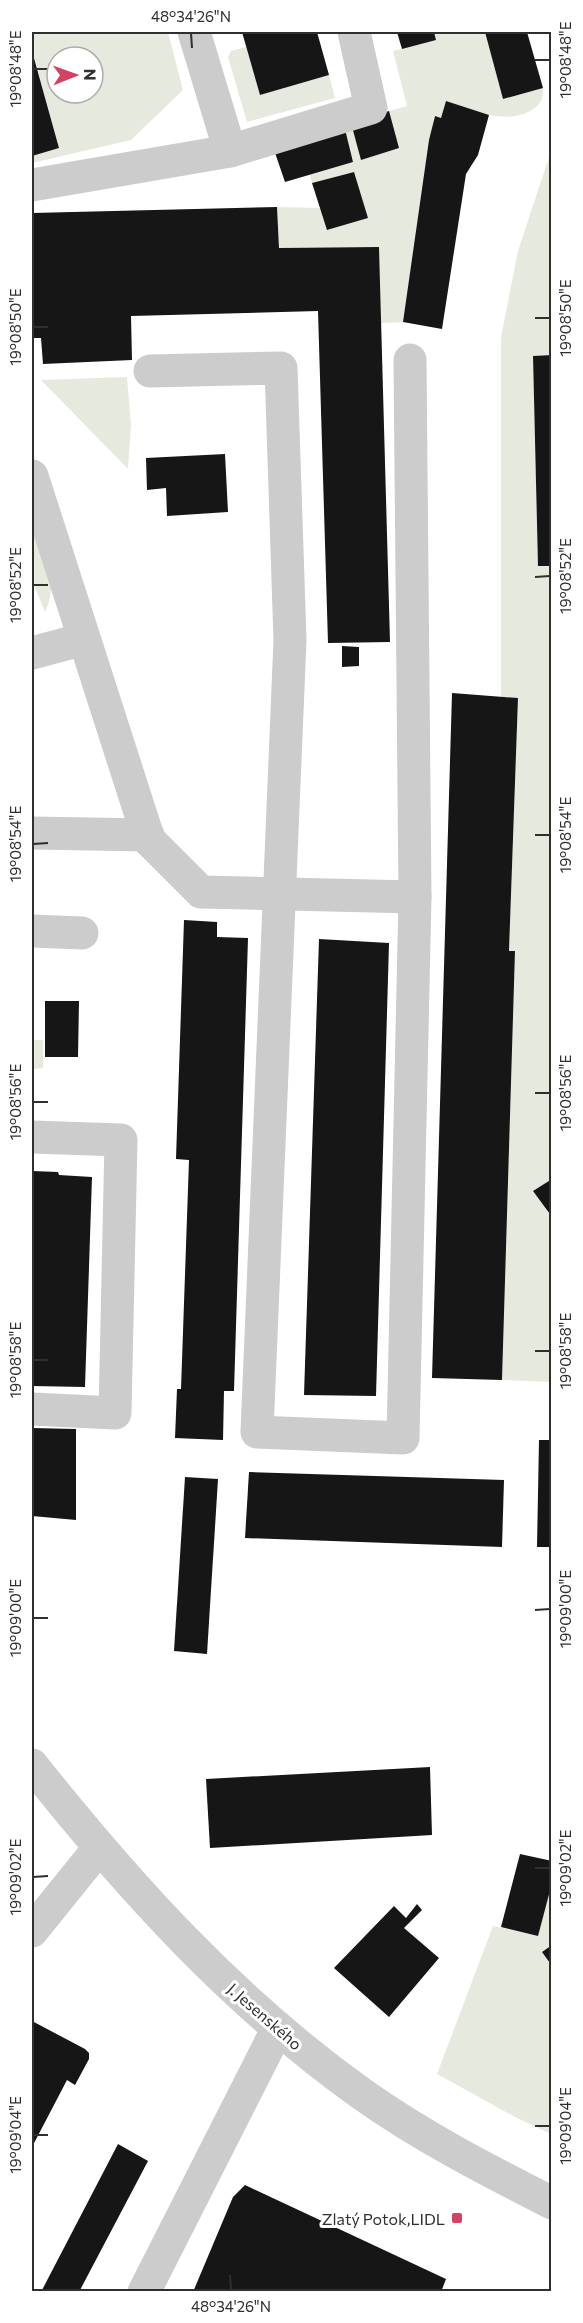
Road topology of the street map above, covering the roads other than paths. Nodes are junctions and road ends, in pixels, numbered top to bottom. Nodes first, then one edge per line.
1 (194, 32) edge
2 (354, 32) edge
3 (230, 151) junction
4 (32, 185) edge
5 (410, 360) dead end
6 (150, 370) dead end
7 (32, 476) edge
8 (84, 639) junction
9 (32, 653) edge
10 (32, 833) edge
11 (148, 835) junction
12 (279, 894) junction
13 (415, 897) junction
14 (32, 931) edge
15 (82, 933) dead end
16 (32, 1137) edge
17 (32, 1409) edge
18 (32, 1765) edge
19 (99, 1848) junction
20 (32, 1931) edge
21 (278, 2028) junction
22 (552, 2203) edge
23 (144, 2292) edge

1 - 3 street
2 - 3 street
3 - 4 street
5 - 13 street
6 - 12 street
7 - 8 street
8 - 9 street
8 - 11 street
10 - 11 street
11 - 12 street
12 - 13 street
12 - 13 street
14 - 15 street
16 - 17 street
18 - 19 street, J. Jesenského
19 - 20 street
19 - 21 street, J. Jesenského
21 - 22 street, J. Jesenského
21 - 23 street

